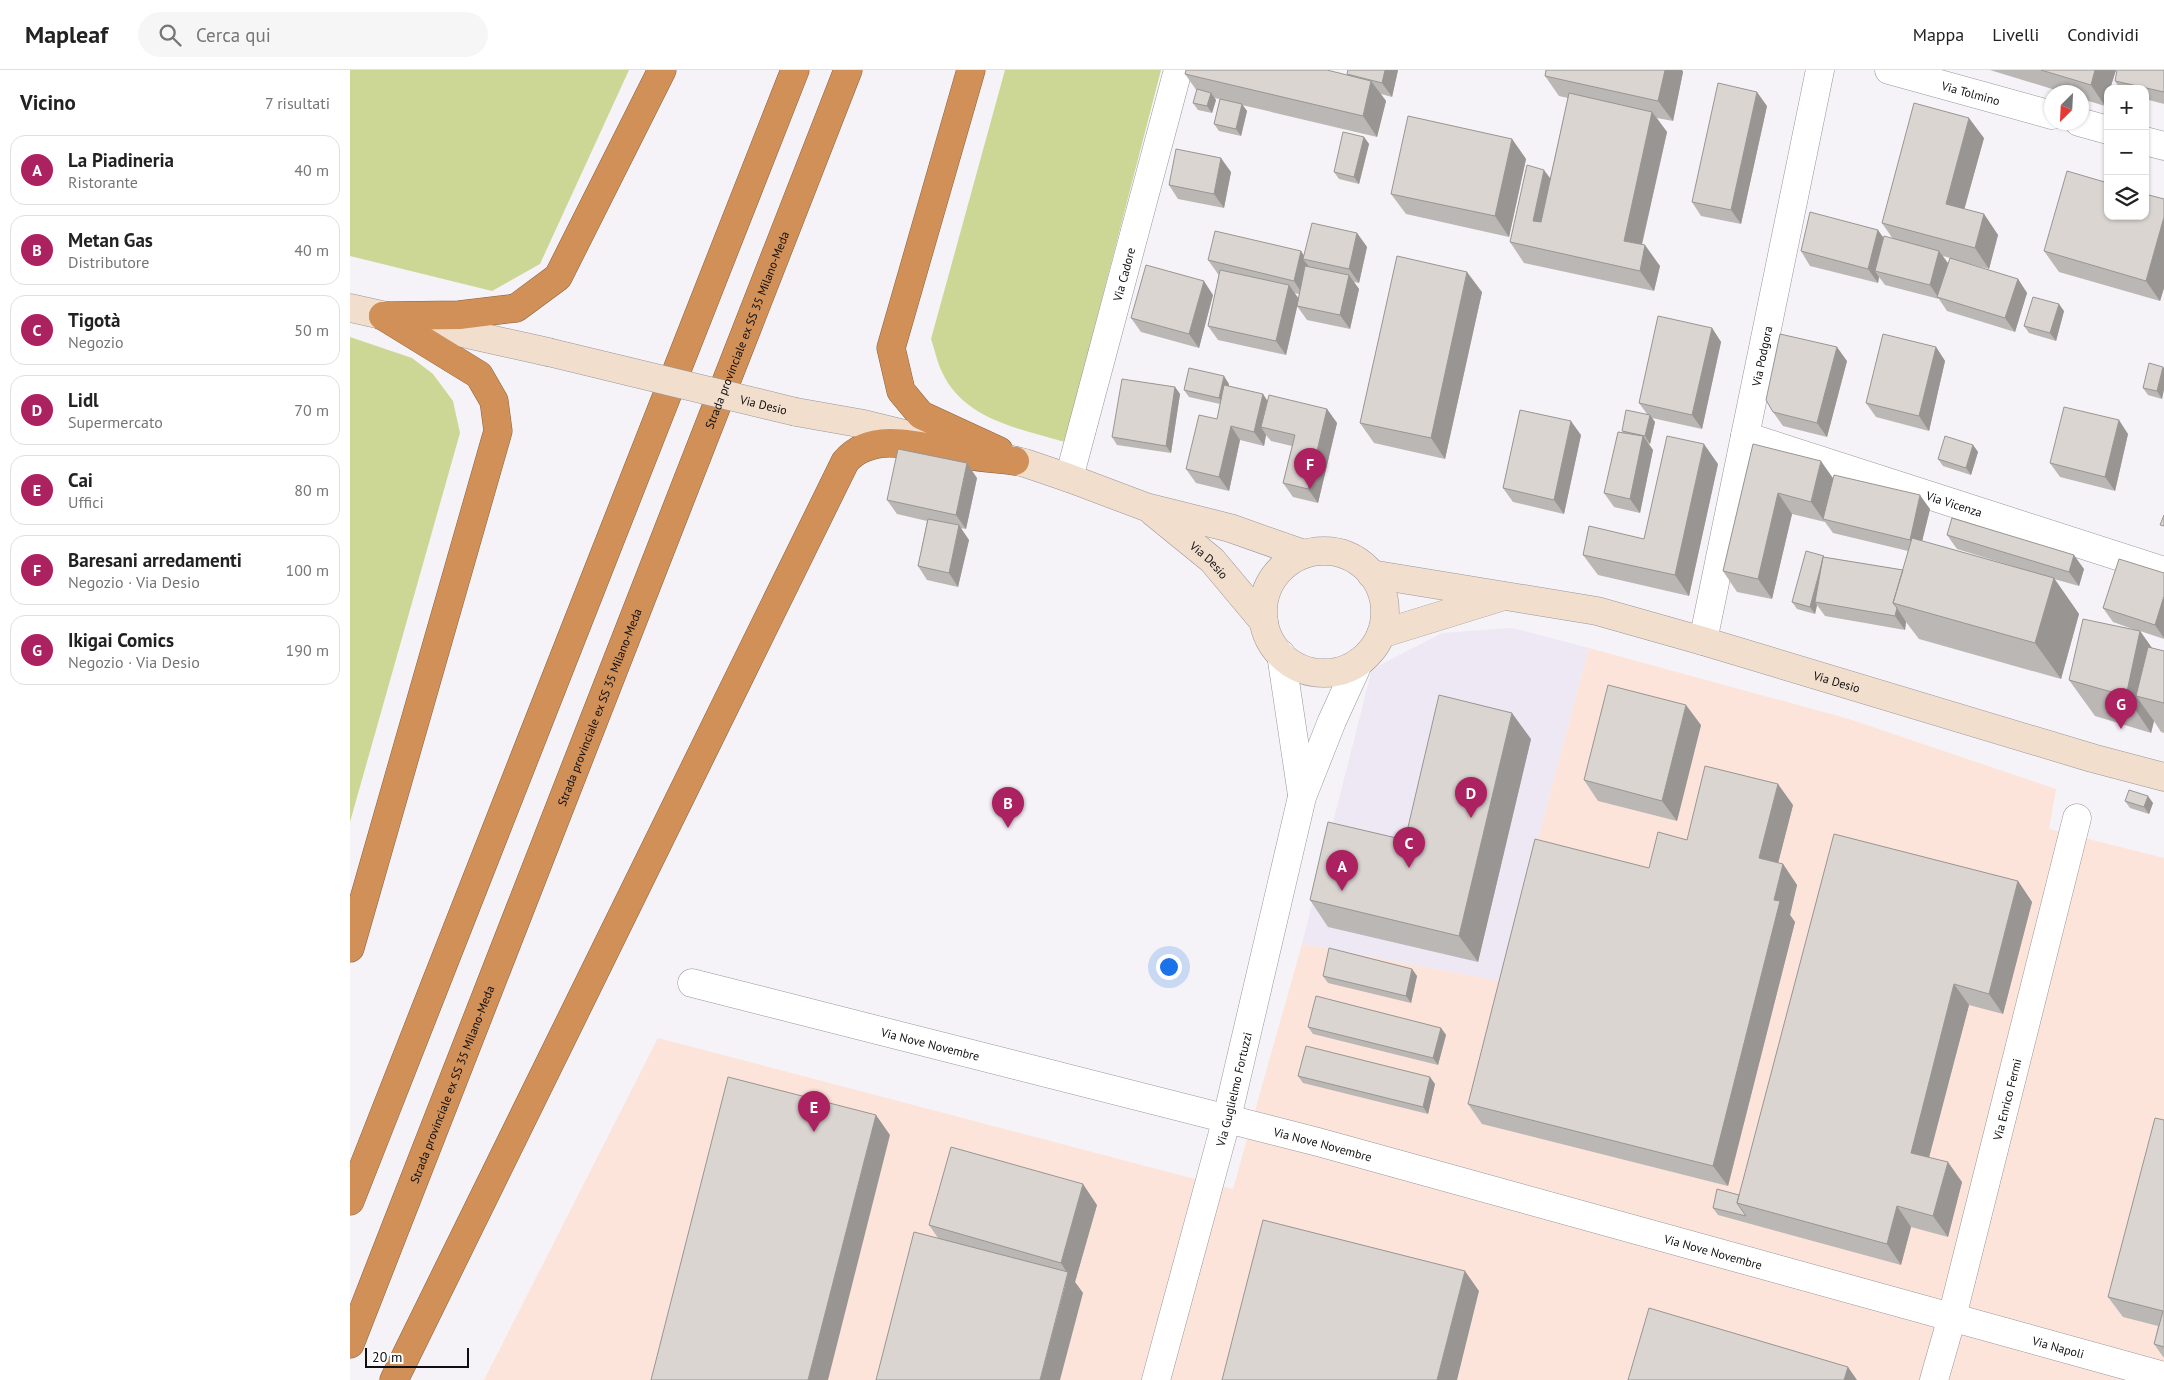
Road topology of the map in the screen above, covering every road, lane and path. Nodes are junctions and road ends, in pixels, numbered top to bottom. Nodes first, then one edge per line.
1 (662, 70) edge
2 (795, 70) edge
3 (848, 70) edge
4 (971, 70) edge
5 (1178, 70) edge
6 (1820, 70) edge
7 (1889, 70) edge
8 (2044, 113) edge
9 (2089, 125) edge
10 (2104, 129) edge
11 (2149, 142) edge
12 (2164, 146) edge
13 (350, 308) edge
14 (383, 316) junction
15 (1745, 436) junction
16 (1020, 462) junction
17 (1069, 478) junction
18 (1146, 507) junction
19 (1304, 554) junction
20 (2164, 571) edge
21 (1372, 574) junction
22 (1507, 596) junction
23 (1264, 622) junction
24 (1381, 634) junction
25 (1703, 641) junction
26 (1281, 654) junction
27 (1359, 662) junction
28 (2164, 777) edge
29 (1302, 797) junction
30 (2077, 818) dead end
31 (350, 948) edge
32 (692, 983) dead end
33 (1227, 1118) junction
34 (350, 1201) edge
35 (1952, 1317) junction
36 (350, 1344) edge
37 (2164, 1376) edge
38 (394, 1380) edge
39 (1156, 1380) edge
40 (1934, 1380) edge

1 - 14 highway
2 - 34 highway
3 - 36 highway, Strada provinciale ex SS 35 Milano-Meda
4 - 16 highway
5 - 17 street, Via Cadore
6 - 15 street, Via Podgora
7 - 8 street, Via Tolmino
9 - 10 street
11 - 12 street
13 - 14 street, Via Desio
14 - 16 street, Via Desio, bridge
14 - 31 highway
15 - 20 street, Via Vicenza
15 - 25 street, Via Podgora
16 - 17 street, Via Desio
16 - 38 highway
17 - 18 street, Via Desio
18 - 19 street, Via Desio
18 - 23 street, Via Desio
19 - 21 street
19 - 23 street
21 - 22 street, Via Desio
21 - 24 street
22 - 24 street, Via Desio
22 - 25 street, Via Desio
23 - 26 street
24 - 27 street
25 - 28 street, Via Desio
26 - 27 street
26 - 29 street, Via Guglielmo Fortuzzi
27 - 29 street, Via Guglielmo Fortuzzi
29 - 33 street, Via Guglielmo Fortuzzi
30 - 35 street, Via Enrico Fermi
32 - 33 street, Via Nove Novembre
33 - 35 street, Via Nove Novembre
33 - 39 street, Via Guglielmo Fortuzzi
35 - 37 street, Via Napoli
35 - 40 street, Via Enrico Fermi

